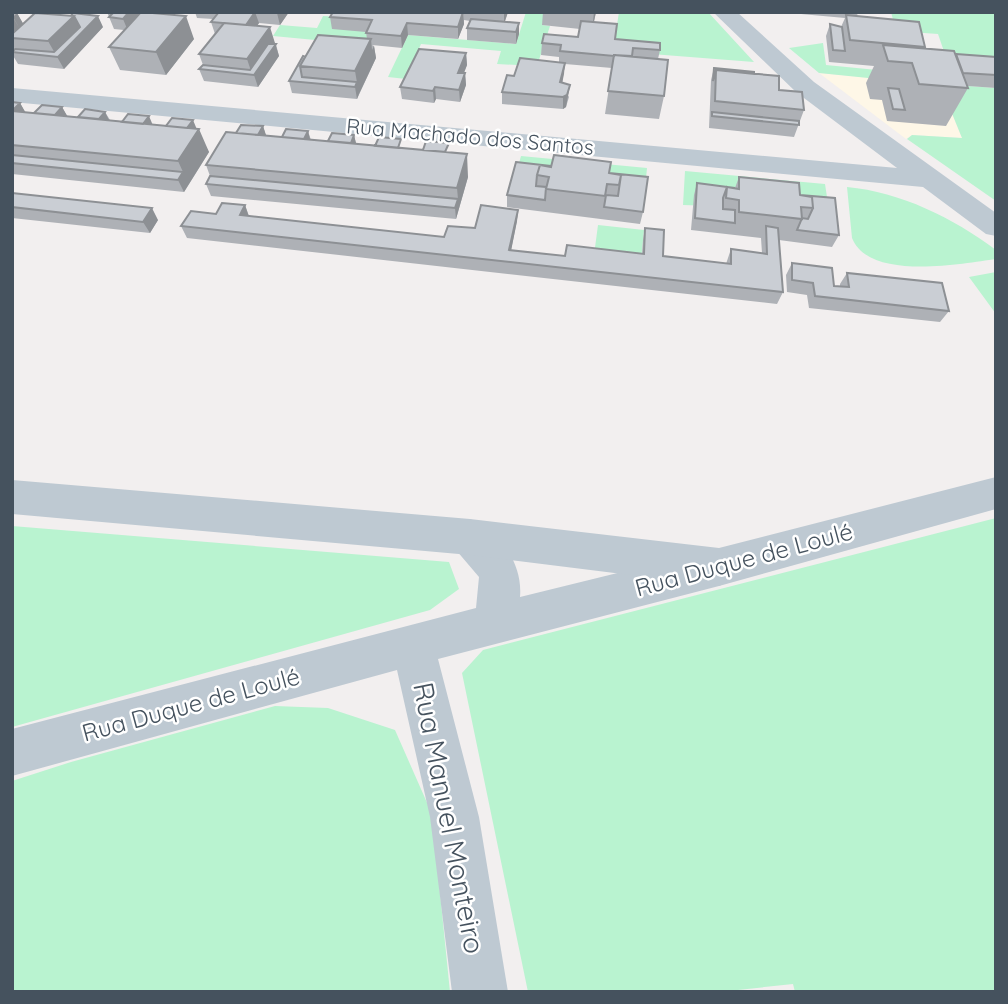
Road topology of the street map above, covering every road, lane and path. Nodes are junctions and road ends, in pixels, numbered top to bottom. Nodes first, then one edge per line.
1 (724, 12) edge
2 (12, 95) edge
3 (928, 180) junction
4 (996, 227) edge
5 (996, 493) edge
6 (12, 497) edge
7 (470, 537) junction
8 (719, 567) junction
9 (491, 625) junction
10 (412, 645) junction
11 (12, 753) edge
12 (480, 992) edge

1 - 3 street
2 - 3 street, Rua Machado dos Santos
3 - 4 street
5 - 8 street, Rua Duque de Loulé
6 - 7 street
7 - 8 street
7 - 9 street
8 - 9 street, Rua Duque de Loulé
9 - 10 street, Rua Duque de Loulé
10 - 11 street, Rua Duque de Loulé
10 - 12 street, Rua Manuel Monteiro

